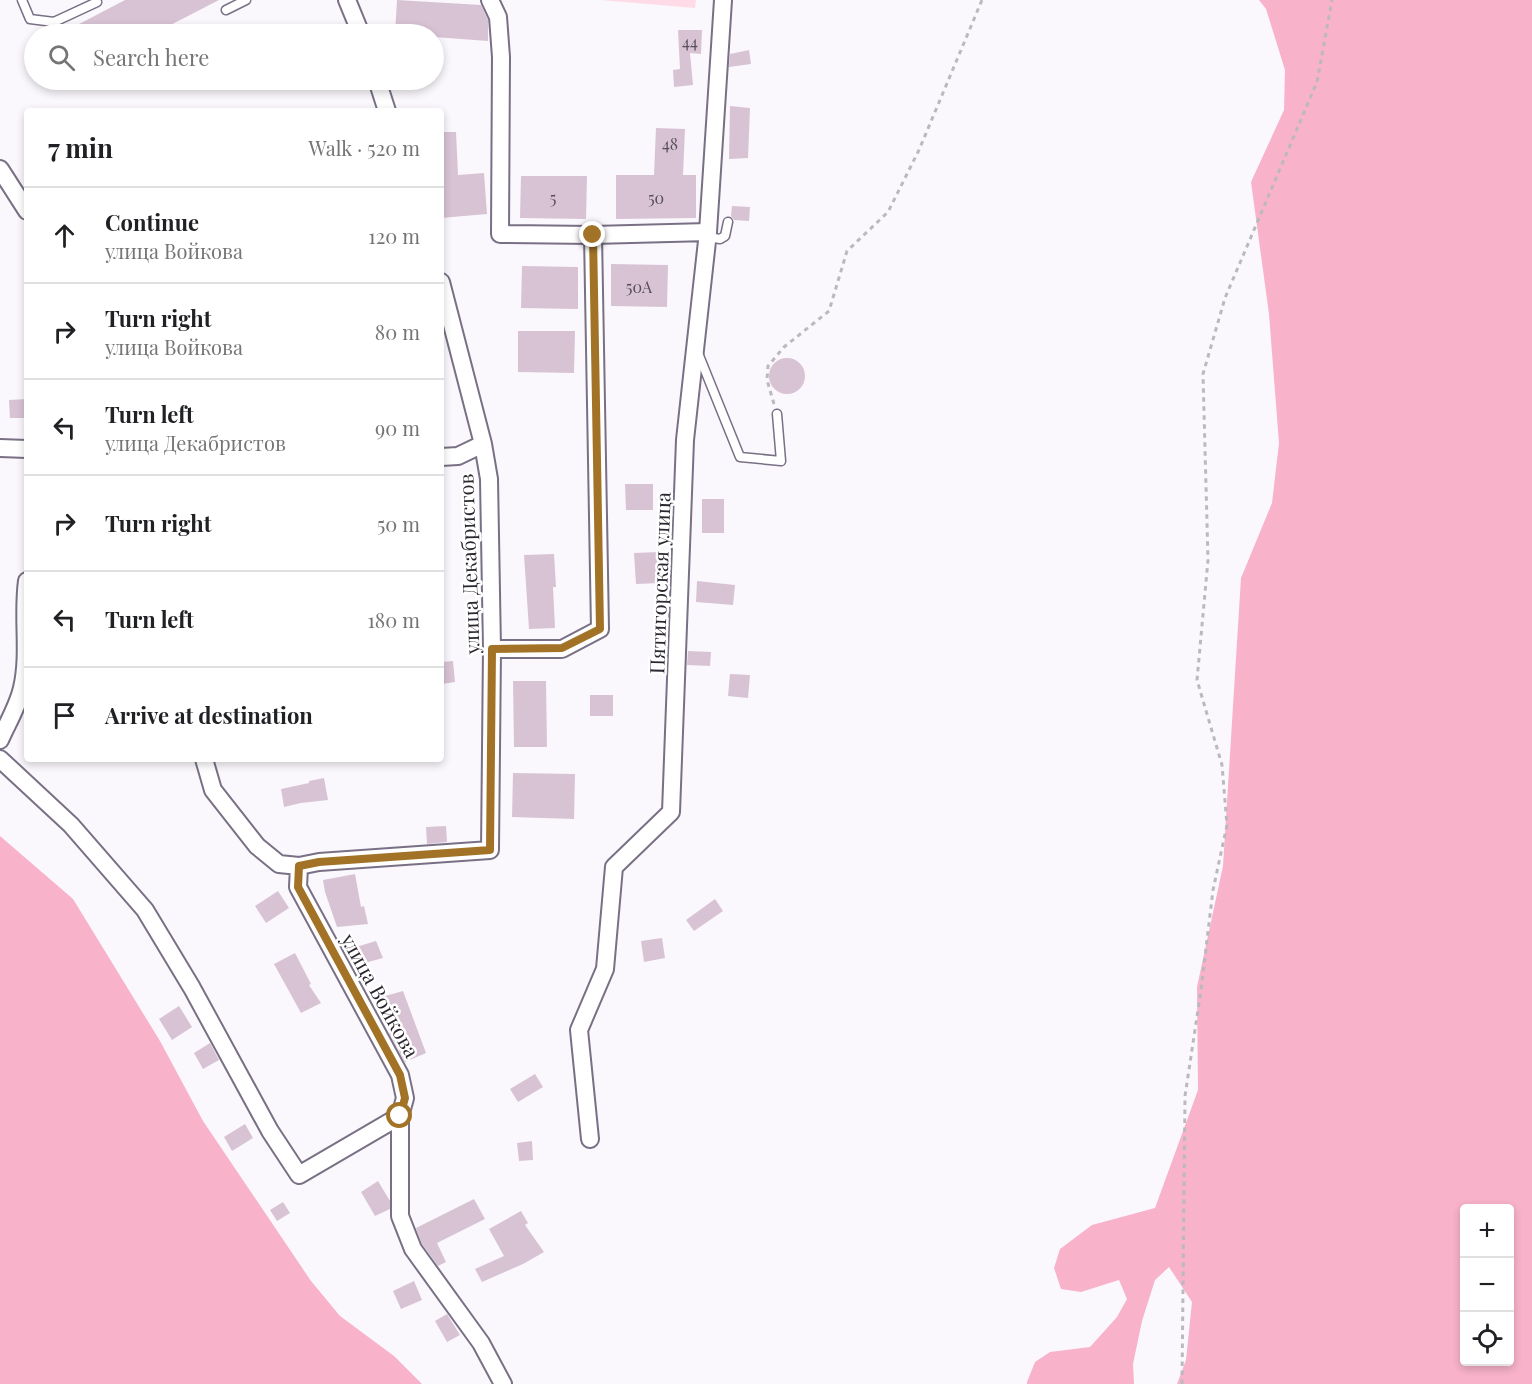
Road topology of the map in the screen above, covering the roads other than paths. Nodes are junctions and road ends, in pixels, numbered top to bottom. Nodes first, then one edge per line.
1 (22, 0) edge
2 (96, 0) edge
3 (246, 0) edge
4 (347, 0) edge
5 (490, 0) edge
6 (723, 0) edge
7 (226, 9) dead end
8 (357, 24) edge
9 (380, 90) edge
10 (386, 108) edge
11 (0, 169) edge
12 (24, 206) edge
13 (728, 222) dead end
14 (708, 234) junction
15 (593, 235) junction
16 (444, 294) edge
17 (696, 346) junction
18 (777, 414) road end
19 (483, 444) junction
20 (0, 448) edge
21 (24, 449) edge
22 (444, 457) edge
23 (24, 603) edge
24 (492, 649) junction
25 (24, 660) edge
26 (24, 660) edge
27 (0, 740) edge
28 (0, 759) edge
29 (205, 762) edge
30 (299, 866) junction
31 (400, 1116) junction
32 (590, 1139) dead end
33 (503, 1384) edge

1 - 2 lane
3 - 7 lane
4 - 8 street
5 - 15 street
6 - 14 street, Пятигорская улица
9 - 10 street
11 - 12 street
13 - 14 lane
14 - 15 street
14 - 17 street, Пятигорская улица
15 - 24 street
16 - 19 street, улица Декабристов
17 - 18 lane
17 - 32 street, Пятигорская улица
19 - 22 street
19 - 24 street, улица Декабристов
20 - 21 street
23 - 26 street
24 - 30 street, улица Декабристов
25 - 27 street
28 - 31 street
29 - 30 street
30 - 31 street, улица Войкова
31 - 33 street, улица Войкова

